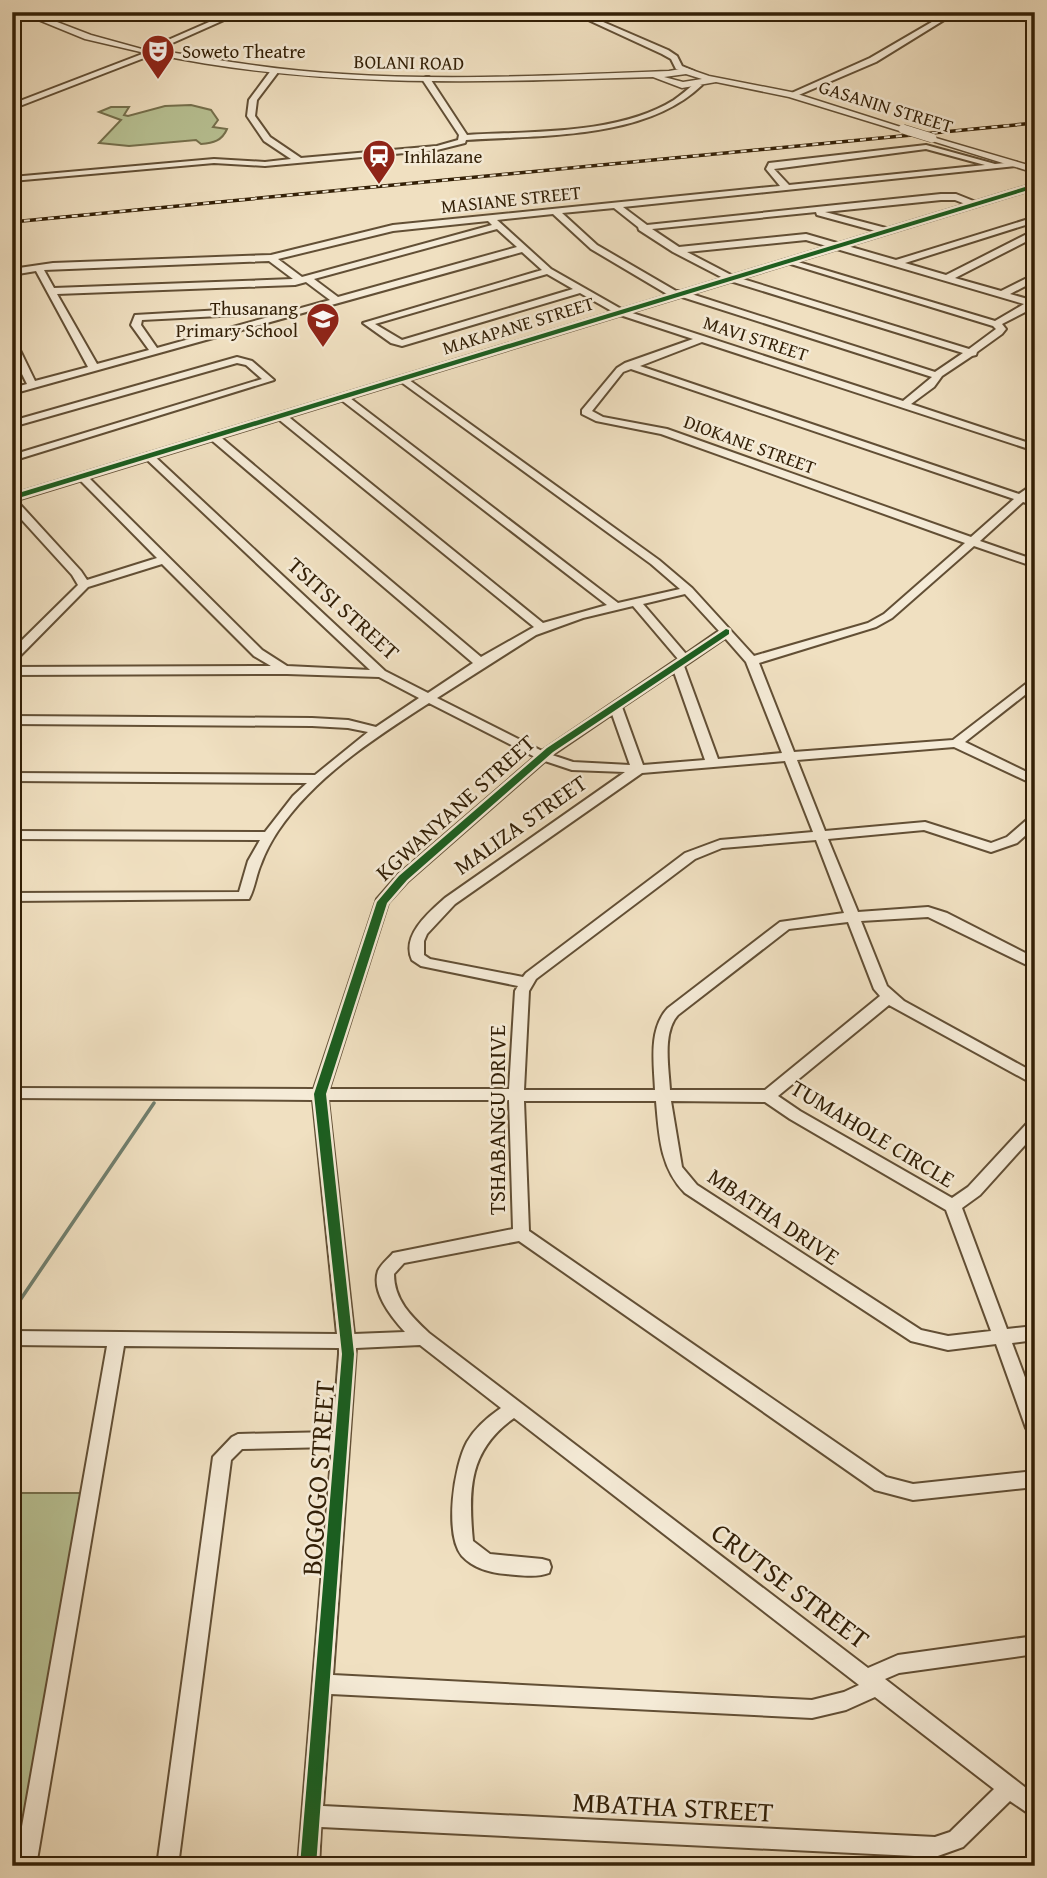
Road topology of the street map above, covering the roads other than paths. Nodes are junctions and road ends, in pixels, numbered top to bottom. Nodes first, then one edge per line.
1 (23, 12) edge
2 (39, 12) edge
3 (239, 12) edge
4 (574, 12) edge
5 (954, 12) edge
6 (156, 49) junction
7 (275, 71) junction
8 (671, 72) junction
9 (426, 79) junction
10 (703, 82) junction
11 (687, 89) junction
12 (791, 95) junction
13 (12, 107) edge
14 (464, 138) junction
15 (299, 160) junction
16 (1016, 164) junction
17 (999, 166) junction
18 (1035, 170) edge
19 (12, 179) edge
20 (1035, 186) edge
21 (787, 188) junction
22 (972, 204) junction
23 (617, 206) junction
24 (812, 210) junction
25 (555, 212) junction
26 (490, 218) junction
27 (1035, 219) edge
28 (498, 226) junction
29 (642, 228) junction
30 (883, 230) junction
31 (1035, 233) edge
32 (834, 245) junction
33 (521, 249) junction
34 (676, 250) junction
35 (271, 258) junction
36 (785, 261) junction
37 (896, 263) junction
38 (38, 267) junction
39 (548, 271) junction
40 (12, 272) edge
41 (1035, 277) edge
42 (730, 278) junction
43 (947, 278) junction
44 (305, 280) junction
45 (242, 286) junction
46 (579, 290) junction
47 (53, 291) junction
48 (677, 294) junction
49 (1003, 294) junction
50 (336, 300) junction
51 (1033, 303) edge
52 (239, 312) junction
53 (620, 312) junction
54 (996, 324) junction
55 (239, 328) junction
56 (701, 339) junction
57 (12, 344) edge
58 (154, 351) junction
59 (965, 354) junction
60 (628, 365) junction
61 (94, 368) junction
62 (937, 376) junction
63 (402, 379) junction
64 (32, 385) junction
65 (12, 391) edge
66 (343, 397) junction
67 (904, 405) junction
68 (281, 416) junction
69 (12, 424) edge
70 (213, 436) junction
71 (1035, 448) edge
72 (148, 456) junction
73 (12, 458) edge
74 (82, 477) junction
75 (1035, 485) edge
76 (1021, 498) junction
77 (12, 500) edge
78 (1035, 503) edge
79 (972, 541) junction
80 (164, 559) junction
81 (1035, 564) edge
82 (84, 585) junction
83 (688, 590) junction
84 (636, 603) junction
85 (617, 607) junction
86 (542, 628) junction
87 (726, 632) junction
88 (12, 657) edge
89 (752, 661) junction
90 (681, 663) junction
91 (482, 664) junction
92 (287, 670) junction
93 (12, 671) edge
94 (381, 674) junction
95 (1035, 681) edge
96 (430, 697) junction
97 (616, 708) junction
98 (12, 720) edge
99 (378, 731) junction
100 (956, 743) junction
101 (543, 756) junction
102 (792, 756) junction
103 (713, 763) junction
104 (638, 769) junction
105 (12, 776) edge
106 (315, 779) junction
107 (1035, 781) edge
108 (1035, 820) edge
109 (818, 834) junction
110 (12, 835) edge
111 (269, 835) junction
112 (12, 897) edge
113 (850, 917) junction
114 (1035, 964) edge
115 (525, 982) junction
116 (888, 998) junction
117 (1035, 1080) edge
118 (12, 1093) edge
119 (320, 1094) junction
120 (516, 1094) junction
121 (664, 1095) junction
122 (768, 1096) junction
123 (1035, 1124) edge
124 (953, 1206) junction
125 (521, 1234) junction
126 (1035, 1333) edge
127 (12, 1338) edge
128 (423, 1338) junction
129 (1000, 1338) junction
130 (117, 1339) junction
131 (348, 1341) junction
132 (513, 1409) junction
133 (1035, 1428) edge
134 (342, 1439) junction
135 (1035, 1479) edge
136 (542, 1566) dead end
137 (1035, 1645) edge
138 (873, 1682) junction
139 (324, 1684) junction
140 (1009, 1788) junction
141 (1035, 1808) edge
142 (313, 1816) junction
143 (25, 1866) edge
144 (167, 1866) edge
145 (308, 1866) edge

1 - 6 street, BOLANI ROAD
2 - 6 street, BOLANI ROAD
3 - 6 street
4 - 8 street
5 - 12 street
6 - 7 street, BOLANI ROAD
6 - 13 street
7 - 9 street, BOLANI ROAD
7 - 15 street
8 - 9 street, BOLANI ROAD
8 - 10 street
8 - 11 street
9 - 14 street
10 - 11 street, GASANIN STREET
10 - 12 street, GASANIN STREET
11 - 14 street
12 - 16 street, GASANIN STREET, bridge
14 - 15 street
15 - 19 street
16 - 17 street, MASIANE STREET
16 - 18 street, GASANIN STREET
17 - 21 street, MASIANE STREET
17 - 21 street
20 - 22 street, MAKAPANE STREET
21 - 23 street, MASIANE STREET
22 - 24 street
22 - 30 street, MAKAPANE STREET
23 - 25 street, MASIANE STREET
23 - 29 street
24 - 29 street
24 - 30 street
25 - 26 street, MASIANE STREET
25 - 48 street
26 - 28 street, MAVI STREET
26 - 35 street, MASIANE STREET
27 - 37 street
28 - 33 street, MAVI STREET
28 - 44 street
29 - 34 street
30 - 32 street, MAKAPANE STREET
31 - 43 street
32 - 34 street
32 - 36 street, MAKAPANE STREET
32 - 37 street
33 - 39 street, MAVI STREET
33 - 50 street
34 - 42 street
35 - 38 street, MASIANE STREET
35 - 44 street
36 - 42 street, MAKAPANE STREET
36 - 54 street
37 - 43 street
38 - 40 street, MASIANE STREET
38 - 47 street
39 - 46 street, MAVI STREET
39 - 46 street
41 - 49 street
42 - 48 street, MAKAPANE STREET
42 - 59 street
43 - 49 street
44 - 45 street
44 - 50 street
45 - 47 street
45 - 52 street
46 - 53 street, MAVI STREET
47 - 61 street
48 - 53 street, MAKAPANE STREET
48 - 62 street
49 - 51 street
50 - 55 street
51 - 54 street
52 - 55 street
52 - 58 street
53 - 56 street, MAVI STREET
53 - 63 street, MAKAPANE STREET
54 - 59 street
55 - 58 street
56 - 60 street, DIOKANE STREET
56 - 67 street, MAVI STREET
57 - 64 street
58 - 61 street
59 - 62 street
60 - 76 street
60 - 79 street, DIOKANE STREET
61 - 64 street
62 - 67 street
63 - 66 street, MAKAPANE STREET
63 - 83 street
64 - 65 street
66 - 68 street, MAKAPANE STREET
66 - 85 street
67 - 71 street, MAVI STREET
68 - 70 street, MAKAPANE STREET
68 - 86 street
69 - 73 street
70 - 72 street, MAKAPANE STREET
70 - 91 street
72 - 74 street, MAKAPANE STREET
72 - 94 street, TSITSI STREET
74 - 77 street, MAKAPANE STREET
74 - 80 street
75 - 76 street
76 - 78 street
76 - 79 street
77 - 82 street
79 - 81 street, DIOKANE STREET
79 - 89 street
80 - 82 street
80 - 92 street
82 - 88 street
83 - 84 street
83 - 87 street
84 - 85 street
84 - 90 street
85 - 86 street
86 - 91 street
87 - 89 street
87 - 90 street, KGWANYANE STREET
89 - 102 street
90 - 97 street, KGWANYANE STREET
90 - 103 street
91 - 96 street
92 - 93 street
92 - 94 street
94 - 96 street, TSITSI STREET
95 - 100 street
96 - 99 street
96 - 101 street, TSITSI STREET
97 - 101 street, KGWANYANE STREET
97 - 104 street
98 - 99 street
99 - 106 street
100 - 102 street
100 - 107 street
101 - 104 street, TSITSI STREET
101 - 119 street, KGWANYANE STREET
102 - 103 street
102 - 109 street
103 - 104 street
104 - 115 street, MALIZA STREET
105 - 106 street
106 - 111 street
108 - 109 street
109 - 113 street
109 - 115 street
110 - 111 street
111 - 112 street
113 - 114 street, MBATHA DRIVE
113 - 116 street
113 - 121 street, MBATHA DRIVE
115 - 120 street, TSHABANGU DRIVE
116 - 117 street
116 - 122 street, TUMAHOLE CIRCLE
118 - 119 street
119 - 120 street
119 - 131 street, BOGOGO STREET
120 - 121 street
120 - 125 street, TSHABANGU DRIVE
121 - 122 street
121 - 129 street, MBATHA DRIVE
122 - 124 street, TUMAHOLE CIRCLE
123 - 124 street, TUMAHOLE CIRCLE
124 - 129 street
125 - 128 street, CRUTSE STREET
125 - 135 street, TSHABANGU DRIVE
126 - 129 street, MBATHA DRIVE
127 - 130 street
128 - 131 street
128 - 132 street, CRUTSE STREET
129 - 133 street
130 - 131 street
130 - 143 street
131 - 134 street, BOGOGO STREET
132 - 136 street
132 - 138 street, CRUTSE STREET
134 - 139 street, BOGOGO STREET
134 - 144 street
137 - 138 street
138 - 139 street
138 - 140 street, CRUTSE STREET
139 - 142 street, BOGOGO STREET
140 - 141 street, CRUTSE STREET
140 - 142 street, MBATHA STREET
142 - 145 street, BOGOGO STREET

